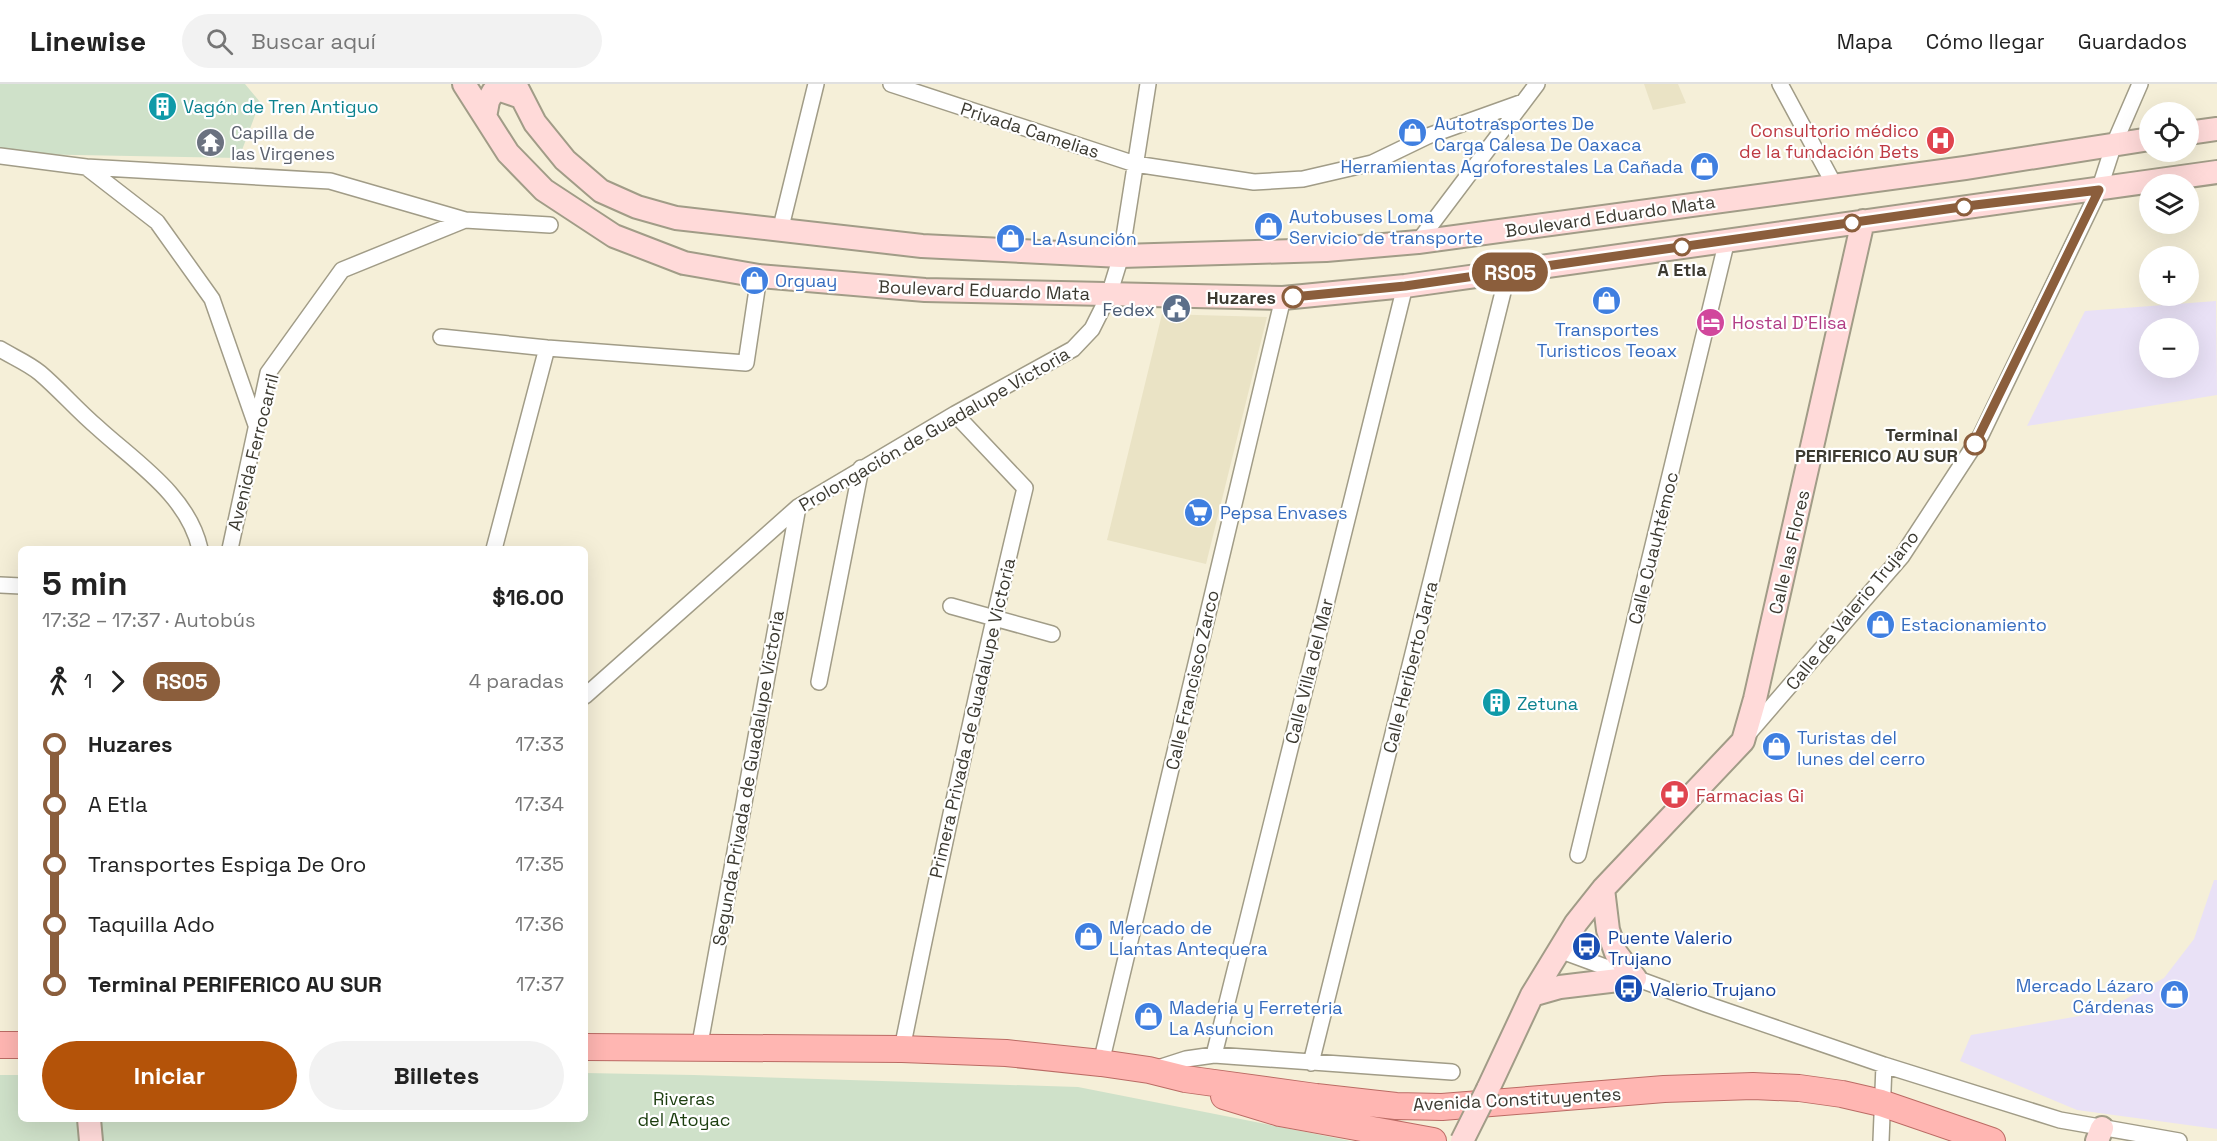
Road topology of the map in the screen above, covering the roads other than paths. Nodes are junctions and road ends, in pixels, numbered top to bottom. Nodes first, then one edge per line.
1 (464, 84) edge
2 (816, 84) edge
3 (891, 84) edge
4 (1148, 84) edge
5 (1538, 84) edge
6 (1780, 84) edge
7 (2140, 84) edge
8 (518, 91) edge
9 (1523, 102) junction
10 (485, 117) junction
11 (2217, 129) edge
12 (2199, 131) edge
13 (2139, 141) edge
14 (2115, 144) junction
15 (0, 156) edge
16 (1136, 164) junction
17 (86, 167) junction
18 (2217, 172) edge
19 (1835, 186) junction
20 (2099, 190) junction
21 (465, 220) junction
22 (1863, 221) junction
23 (550, 225) dead end
24 (780, 231) junction
25 (1727, 240) junction
26 (1418, 242) junction
27 (1121, 256) junction
28 (1508, 272) junction
29 (759, 276) junction
30 (1405, 286) junction
31 (1109, 295) junction
32 (1283, 298) junction
33 (441, 337) dead end
34 (548, 348) junction
35 (0, 349) edge
36 (955, 414) junction
37 (256, 425) junction
38 (861, 468) junction
39 (798, 507) junction
40 (199, 546) edge
41 (231, 546) edge
42 (495, 546) edge
43 (0, 585) edge
44 (18, 586) edge
45 (951, 606) dead end
46 (994, 618) junction
47 (1052, 634) dead end
48 (819, 682) dead end
49 (588, 693) edge
50 (1743, 741) junction
51 (1578, 855) dead end
52 (1603, 889) junction
53 (1559, 950) junction
54 (1635, 978) junction
55 (1532, 995) junction
56 (0, 1045) edge
57 (18, 1045) edge
58 (588, 1047) edge
59 (699, 1048) junction
60 (902, 1049) junction
61 (1214, 1055) junction
62 (1101, 1063) junction
63 (1311, 1063) junction
64 (1884, 1065) junction
65 (1149, 1070) junction
66 (1452, 1072) dead end
67 (1185, 1079) junction
68 (1881, 1103) junction
69 (89, 1122) edge
70 (2100, 1135) edge
71 (91, 1141) edge
72 (1433, 1141) edge
73 (1462, 1141) edge
74 (1881, 1141) edge
75 (1992, 1141) edge
76 (2179, 1141) edge

1 - 10 main road, Boulevard Eduardo Mata
2 - 24 street
3 - 16 street, Privada Camelias
4 - 16 street, Prolongación de Guadalupe Victoria
5 - 9 street
6 - 19 street
7 - 14 street, Calle de Valerio Trujano
8 - 10 main road
8 - 24 main road, Boulevard Eduardo Mata
9 - 16 street, Privada Camelias
9 - 26 street
10 - 29 main road, Boulevard Eduardo Mata
11 - 12 main road
13 - 14 main road, Boulevard Eduardo Mata
14 - 19 main road, Boulevard Eduardo Mata
14 - 20 street, Calle de Valerio Trujano
15 - 17 street
16 - 27 street, Prolongación de Guadalupe Victoria
17 - 21 street
17 - 37 street
18 - 20 main road, Boulevard Eduardo Mata
19 - 26 main road, Boulevard Eduardo Mata
20 - 22 main road, Boulevard Eduardo Mata
20 - 50 street, Calle de Valerio Trujano
21 - 23 street, Avenida Ferrocarril
21 - 37 street, Avenida Ferrocarril
22 - 25 main road, Boulevard Eduardo Mata
22 - 50 main road, Calle las Flores
24 - 27 main road, Boulevard Eduardo Mata
25 - 28 main road, Boulevard Eduardo Mata
25 - 51 street, Calle Cuauhtémoc
26 - 27 main road, Boulevard Eduardo Mata
27 - 31 street, Prolongación de Guadalupe Victoria
28 - 30 main road, Boulevard Eduardo Mata
28 - 63 street, Calle Heriberto Jarra
29 - 31 main road, Boulevard Eduardo Mata
29 - 34 street
30 - 32 main road, Boulevard Eduardo Mata
30 - 61 street, Calle Villa del Mar
31 - 32 main road, Boulevard Eduardo Mata
31 - 36 street, Prolongación de Guadalupe Victoria
32 - 62 street, Calle Francisco Zarco
33 - 34 street
34 - 42 street
35 - 40 street
36 - 38 street, Prolongación de Guadalupe Victoria
36 - 46 street, Primera Privada de Guadalupe Victoria
37 - 41 street, Avenida Ferrocarril
38 - 39 street, Prolongación de Guadalupe Victoria
38 - 48 street
39 - 49 street, Prolongación de Guadalupe Victoria
39 - 59 street, Segunda Privada de Guadalupe Victoria
43 - 44 street
45 - 46 street
46 - 47 street
46 - 60 street, Primera Privada de Guadalupe Victoria
50 - 52 main road
52 - 53 main road
52 - 54 main road
53 - 54 street
53 - 55 main road
54 - 55 main road
54 - 64 street
55 - 73 main road, bridge
56 - 57 main road
58 - 59 main road
59 - 60 main road
60 - 62 main road
61 - 63 street
61 - 65 street
62 - 65 main road
63 - 66 street
64 - 68 street
64 - 70 street
65 - 67 main road
67 - 68 main road, Avenida Constituyentes
67 - 72 main road, Avenida Constituyentes
68 - 74 street
68 - 75 main road, Avenida Constituyentes
69 - 71 main road
70 - 76 street

